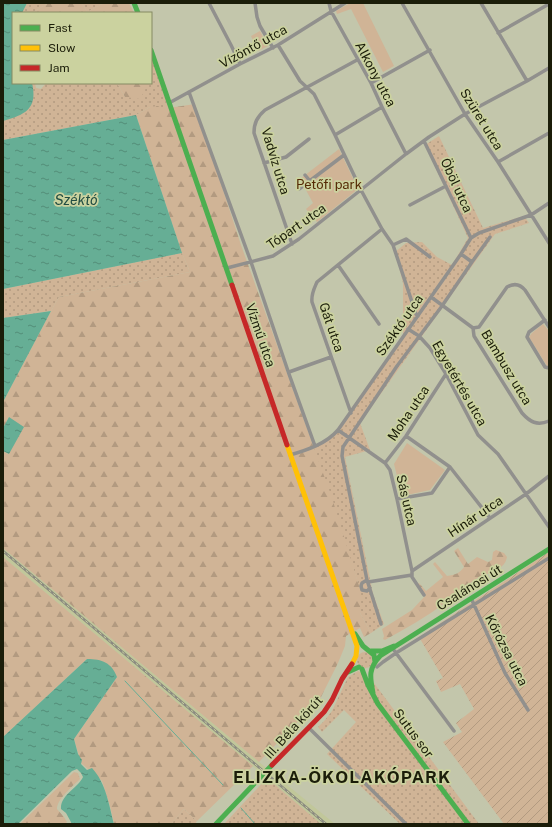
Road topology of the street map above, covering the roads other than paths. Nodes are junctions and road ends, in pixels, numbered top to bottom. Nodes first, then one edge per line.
1 (209, 3) edge
2 (255, 3) edge
3 (329, 3) edge
4 (345, 3) edge
5 (402, 3) edge
6 (481, 3) edge
7 (549, 4) edge
8 (331, 11) junction
9 (498, 33) junction
10 (278, 45) junction
11 (272, 48) junction
12 (430, 50) junction
13 (152, 53) edge
14 (357, 60) junction
15 (240, 64) junction
16 (549, 68) edge
17 (527, 81) junction
18 (371, 83) junction
19 (307, 88) junction
20 (189, 92) junction
21 (169, 103) junction
22 (382, 107) junction
23 (465, 114) junction
24 (549, 132) edge
25 (335, 135) junction
26 (309, 139) dead end
27 (424, 141) junction
28 (406, 154) junction
29 (344, 155) junction
30 (498, 162) junction
31 (264, 163) junction
32 (305, 175) dead end
33 (310, 181) junction
34 (446, 186) junction
35 (299, 189) dead end
36 (361, 190) junction
37 (549, 203) edge
38 (410, 205) dead end
39 (531, 215) junction
40 (382, 229) junction
41 (490, 237) dead end
42 (471, 238) junction
43 (549, 243) edge
44 (292, 244) junction
45 (393, 245) junction
46 (461, 254) junction
47 (430, 257) dead end
48 (251, 262) junction
49 (472, 262) junction
50 (338, 265) junction
51 (227, 268) junction
52 (431, 297) junction
53 (442, 306) junction
54 (418, 316) junction
55 (545, 320) junction
56 (379, 324) dead end
57 (549, 327) edge
58 (473, 328) junction
59 (408, 330) junction
60 (419, 336) junction
61 (331, 357) junction
62 (549, 368) edge
63 (289, 372) junction
64 (446, 374) junction
65 (351, 413) junction
66 (549, 421) edge
67 (338, 430) junction
68 (406, 436) junction
69 (349, 438) junction
70 (316, 446) junction
71 (290, 455) junction
72 (385, 463) junction
73 (450, 467) junction
74 (549, 476) edge
75 (526, 494) junction
76 (398, 499) junction
77 (490, 518) junction
78 (549, 527) edge
79 (549, 549) edge
80 (549, 558) edge
81 (412, 573) junction
82 (368, 581) junction
83 (370, 588) junction
84 (424, 595) dead end
85 (471, 598) junction
86 (474, 605) junction
87 (381, 624) dead end
88 (351, 627) junction
89 (400, 643) junction
90 (368, 650) junction
91 (395, 651) junction
92 (356, 655) junction
93 (374, 666) junction
94 (360, 668) junction
95 (345, 674) junction
96 (373, 693) junction
97 (528, 710) dead end
98 (309, 728) junction
99 (454, 731) dead end
100 (216, 824) edge
101 (406, 824) edge
102 (468, 824) edge

1 - 15 street
2 - 11 street
3 - 8 street, Alkony utca
4 - 8 street, Vízöntő utca
5 - 12 street, Szüret utca
6 - 9 street
7 - 9 street
8 - 10 street, Vízöntő utca
8 - 14 street, Alkony utca
9 - 17 street
10 - 11 street, Vízöntő utca
10 - 19 street
11 - 15 street, Vízöntő utca
12 - 18 street
12 - 23 street, Szüret utca
13 - 21 main road, Vízmű utca
14 - 18 street, Alkony utca
14 - 19 street, Vadvíz utca
15 - 20 street, Vízöntő utca
16 - 17 street, Tópart utca
17 - 23 street, Tópart utca
18 - 22 street, Alkony utca
19 - 25 street
19 - 31 street, Vadvíz utca
20 - 21 street, Vízöntő utca
20 - 48 street, Vízmű utca
21 - 51 main road, Vízmű utca
22 - 25 street
22 - 28 street, Alkony utca
23 - 27 street, Tópart utca
23 - 30 street, Szüret utca
24 - 30 street
25 - 29 street
26 - 31 street
27 - 28 street, Tópart utca
27 - 34 street, Öböl utca
28 - 36 street, Tópart utca
29 - 33 street
29 - 36 street
30 - 39 street, Szüret utca
31 - 44 street, Vadvíz utca
32 - 33 street
33 - 35 street
34 - 38 street
34 - 42 street, Öböl utca
36 - 40 street
36 - 44 street, Tópart utca
37 - 39 street
39 - 42 street
39 - 43 street, Szüret utca
40 - 45 street
40 - 50 street, Gát utca
41 - 49 street, Széktó utca
42 - 46 street, Széktó utca
44 - 48 street, Tópart utca
45 - 47 street
45 - 54 street
46 - 49 street
46 - 52 street, Széktó utca
48 - 51 street, Tópart utca
48 - 63 street, Vízmű utca
49 - 53 street, Széktó utca
50 - 56 street
50 - 61 street, Gát utca
51 - 71 main road, Vízmű utca
52 - 53 street, Bambusz utca
52 - 54 street, Széktó utca
53 - 58 street, Bambusz utca
53 - 60 street, Széktó utca
54 - 59 street, Széktó utca
55 - 57 street
55 - 58 street
55 - 62 street
58 - 66 street, Bambusz utca
59 - 60 street, Egyetértés utca
59 - 65 street, Széktó utca
60 - 64 street, Egyetértés utca
60 - 69 street, Széktó utca
61 - 63 street
61 - 65 street, Gát utca
63 - 70 street, Vízmű utca
64 - 68 street, Moha utca
64 - 75 street, Egyetértés utca
65 - 67 street, Széktó utca
67 - 69 street, Sás utca
67 - 70 street, Széktó utca
68 - 72 street, Moha utca
68 - 73 street
69 - 72 street, Sás utca
69 - 82 street
70 - 71 street, Széktó utca
71 - 88 main road, Vízmű utca
72 - 76 street, Sás utca
73 - 76 street
73 - 77 street
74 - 75 street, Hínár utca
75 - 77 street, Hínár utca
75 - 78 street, Egyetértés utca
76 - 81 street, Sás utca
77 - 81 street, Hínár utca
79 - 85 main road, Csalánosi út
80 - 86 street
81 - 82 street
81 - 84 street, Sás utca
82 - 83 street
82 - 83 street
83 - 87 street
85 - 86 street, Kőrózsa utca
85 - 89 main road, Csalánosi út
86 - 91 street
86 - 97 street, Kőrózsa utca
88 - 90 main road
88 - 92 main road
89 - 90 main road, Csalánosi út
89 - 91 main road, Csalánosi út
90 - 92 main road
90 - 93 main road
91 - 93 main road, Csalánosi út
91 - 99 street
92 - 94 main road
92 - 95 main road, III. Béla körút
93 - 94 main road
93 - 96 main road
94 - 95 main road
94 - 96 main road, Sutus sor
95 - 98 main road, III. Béla körút
96 - 102 main road, Sutus sor
98 - 100 main road, III. Béla körút
98 - 101 street

